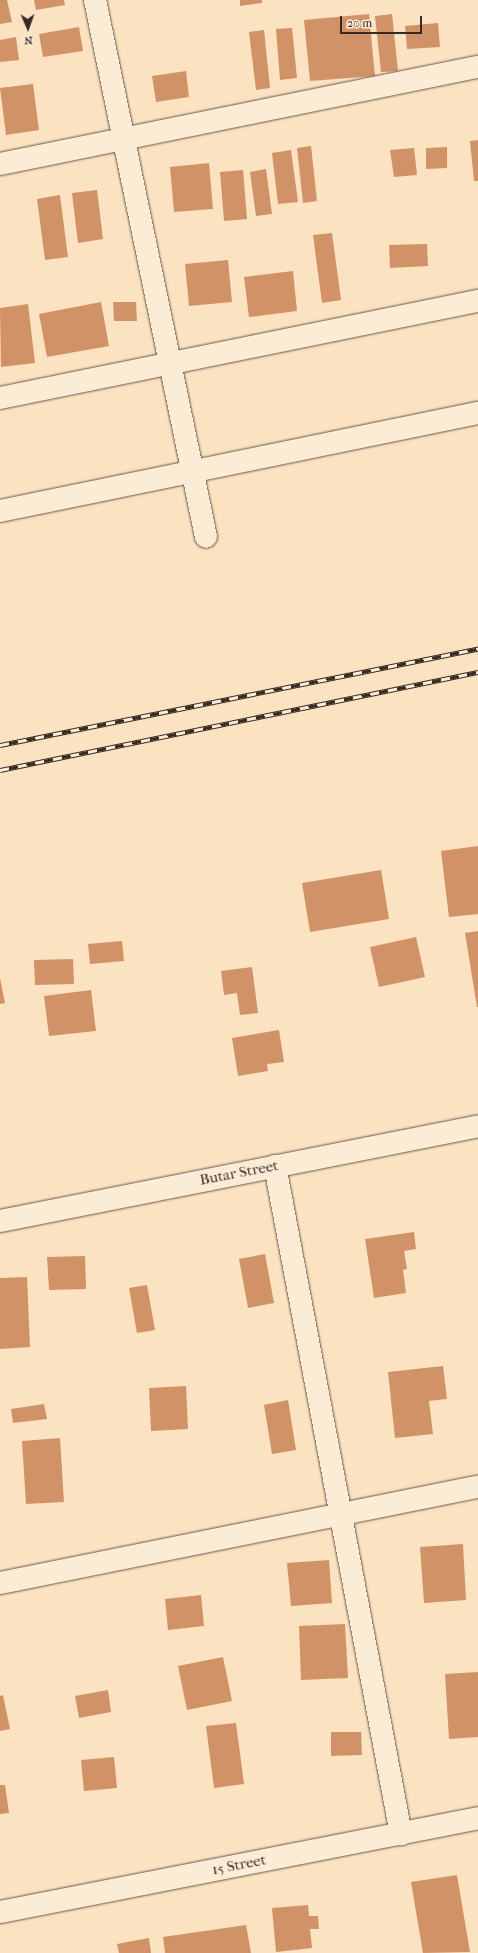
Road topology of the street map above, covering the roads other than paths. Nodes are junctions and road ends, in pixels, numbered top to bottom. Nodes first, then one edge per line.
1 (95, 0) edge
2 (478, 67) edge
3 (124, 138) junction
4 (0, 164) edge
5 (478, 301) edge
6 (171, 362) junction
7 (0, 398) edge
8 (478, 413) edge
9 (193, 471) junction
10 (0, 511) edge
11 (206, 537) dead end
12 (478, 1126) edge
13 (275, 1166) junction
14 (0, 1221) edge
15 (478, 1488) edge
16 (341, 1515) junction
17 (0, 1583) edge
18 (478, 1818) edge
19 (401, 1834) junction
20 (0, 1912) edge

1 - 3 street
2 - 3 street
3 - 4 street
3 - 6 street
5 - 6 street
6 - 7 street
6 - 9 street
8 - 9 street
9 - 10 street
9 - 11 street
12 - 13 street, Butar Street
13 - 14 street, Butar Street
13 - 16 street
15 - 16 street
16 - 17 street
16 - 19 street
18 - 19 street, 15 Street
19 - 20 street, 15 Street

